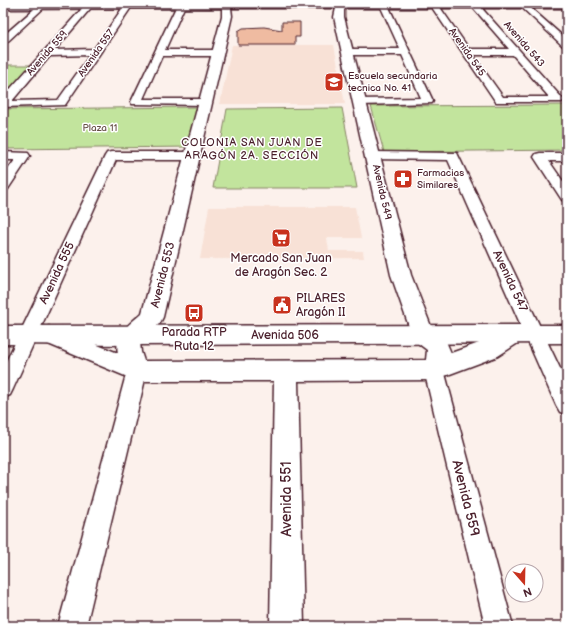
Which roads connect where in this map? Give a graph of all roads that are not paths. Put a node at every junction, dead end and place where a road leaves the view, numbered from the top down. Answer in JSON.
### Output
{"nodes":[{"id":1,"x":374,"y":3,"type":"edge"},
{"id":2,"x":44,"y":4,"type":"edge"},
{"id":3,"x":90,"y":4,"type":"edge"},
{"id":4,"x":129,"y":4,"type":"edge"},
{"id":5,"x":183,"y":4,"type":"edge"},
{"id":6,"x":384,"y":4,"type":"edge"},
{"id":7,"x":434,"y":4,"type":"edge"},
{"id":8,"x":474,"y":4,"type":"edge"},
{"id":9,"x":522,"y":4,"type":"edge"},
{"id":10,"x":567,"y":4,"type":"edge"},
{"id":11,"x":224,"y":5,"type":"edge"},
{"id":12,"x":344,"y":5,"type":"edge"},
{"id":13,"x":3,"y":6,"type":"edge"},
{"id":14,"x":3,"y":41,"type":"edge"},
{"id":15,"x":567,"y":46,"type":"edge"},
{"id":16,"x":48,"y":52,"type":"junction"},
{"id":17,"x":96,"y":52,"type":"junction"},
{"id":18,"x":347,"y":52,"type":"junction"},
{"id":19,"x":406,"y":52,"type":"junction"},
{"id":20,"x":468,"y":52,"type":"junction"},
{"id":21,"x":515,"y":52,"type":"junction"},
{"id":22,"x":158,"y":53,"type":"junction"},
{"id":23,"x":218,"y":53,"type":"junction"},
{"id":24,"x":500,"y":100,"type":"joint"},
{"id":25,"x":206,"y":102,"type":"junction"},
{"id":26,"x":360,"y":102,"type":"junction"},
{"id":27,"x":3,"y":104,"type":"edge"},
{"id":28,"x":3,"y":156,"type":"edge"},
{"id":29,"x":192,"y":156,"type":"junction"},
{"id":30,"x":373,"y":156,"type":"junction"},
{"id":31,"x":567,"y":157,"type":"edge"},
{"id":32,"x":3,"y":186,"type":"edge"},
{"id":33,"x":567,"y":197,"type":"edge"},
{"id":34,"x":39,"y":334,"type":"junction"},
{"id":35,"x":524,"y":334,"type":"junction"},
{"id":36,"x":567,"y":334,"type":"edge"},
{"id":37,"x":3,"y":335,"type":"edge"},
{"id":38,"x":423,"y":335,"type":"junction"},
{"id":39,"x":132,"y":336,"type":"junction"},
{"id":40,"x":434,"y":370,"type":"junction"},
{"id":41,"x":137,"y":371,"type":"junction"},
{"id":42,"x":286,"y":371,"type":"junction"},
{"id":43,"x":3,"y":389,"type":"edge"},
{"id":44,"x":567,"y":405,"type":"edge"},
{"id":45,"x":72,"y":626,"type":"edge"},
{"id":46,"x":287,"y":626,"type":"edge"},
{"id":47,"x":499,"y":626,"type":"edge"}],
"edges":[{"from":1,"to":6,"type":"street"},
{"from":2,"to":3,"type":"street"},
{"from":2,"to":13,"type":"street"},
{"from":2,"to":14,"type":"street"},
{"from":3,"to":4,"type":"street"},
{"from":3,"to":16,"type":"street","name":"Avenida 559"},
{"from":4,"to":5,"type":"street"},
{"from":4,"to":17,"type":"street","name":"Avenida 557"},
{"from":5,"to":11,"type":"street"},
{"from":5,"to":22,"type":"street"},
{"from":6,"to":7,"type":"street"},
{"from":6,"to":12,"type":"street"},
{"from":6,"to":19,"type":"street"},
{"from":7,"to":8,"type":"street"},
{"from":7,"to":20,"type":"street","name":"Avenida 545"},
{"from":8,"to":9,"type":"street"},
{"from":8,"to":21,"type":"street","name":"Avenida 543"},
{"from":9,"to":10,"type":"street"},
{"from":9,"to":15,"type":"street"},
{"from":11,"to":12,"type":"street"},
{"from":11,"to":23,"type":"street","name":"Avenida 553"},
{"from":12,"to":18,"type":"street","name":"Avenida 549"},
{"from":16,"to":17,"type":"street"},
{"from":16,"to":27,"type":"street","name":"Avenida 559"},
{"from":17,"to":27,"type":"street","name":"Avenida 557"},
{"from":18,"to":19,"type":"street"},
{"from":18,"to":26,"type":"street","name":"Avenida 549"},
{"from":19,"to":26,"type":"street"},
{"from":20,"to":21,"type":"street"},
{"from":20,"to":24,"type":"street","name":"Avenida 545"},
{"from":21,"to":24,"type":"street","name":"Avenida 543"},
{"from":22,"to":23,"type":"street"},
{"from":22,"to":25,"type":"street"},
{"from":23,"to":25,"type":"street","name":"Avenida 553"},
{"from":25,"to":29,"type":"street","name":"Avenida 553"},
{"from":26,"to":30,"type":"street","name":"Avenida 549"},
{"from":28,"to":32,"type":"street"},
{"from":29,"to":34,"type":"street","name":"Avenida 555"},
{"from":29,"to":39,"type":"street","name":"Avenida 553"},
{"from":30,"to":35,"type":"street","name":"Avenida 547"},
{"from":30,"to":38,"type":"street","name":"Avenida 549"},
{"from":31,"to":33,"type":"street"},
{"from":34,"to":37,"type":"street","name":"Avenida 506"},
{"from":34,"to":39,"type":"street","name":"Avenida 506"},
{"from":34,"to":41,"type":"street"},
{"from":34,"to":43,"type":"street","name":"Avenida 555"},
{"from":35,"to":36,"type":"street","name":"Avenida 506"},
{"from":35,"to":38,"type":"street","name":"Avenida 506"},
{"from":35,"to":40,"type":"street"},
{"from":35,"to":44,"type":"street","name":"Avenida 547"},
{"from":38,"to":39,"type":"street","name":"Avenida 506"},
{"from":38,"to":40,"type":"street"},
{"from":39,"to":41,"type":"street"},
{"from":40,"to":42,"type":"street"},
{"from":40,"to":47,"type":"street","name":"Avenida 559"},
{"from":41,"to":42,"type":"street"},
{"from":41,"to":45,"type":"street"},
{"from":42,"to":46,"type":"street","name":"Avenida 551"}]}
